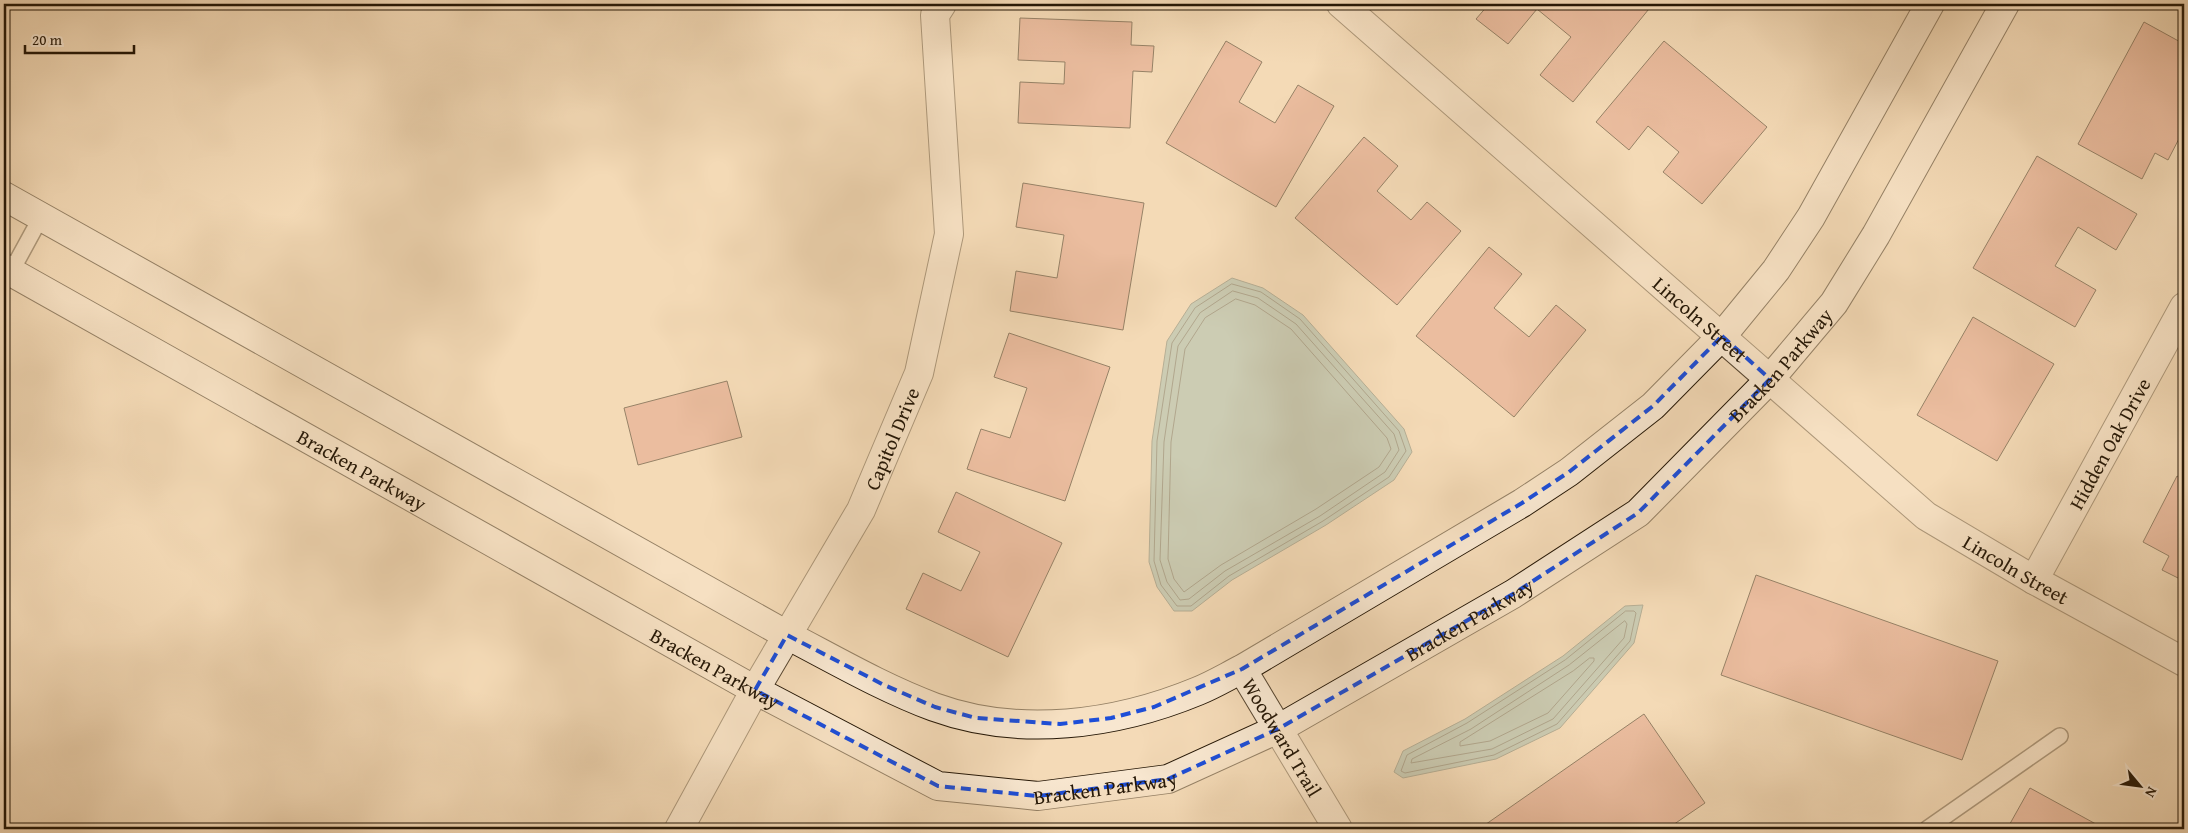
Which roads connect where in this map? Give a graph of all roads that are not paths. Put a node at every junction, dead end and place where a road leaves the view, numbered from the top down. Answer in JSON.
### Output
{"nodes":[{"id":1,"x":942,"y":4,"type":"edge"},
{"id":2,"x":1341,"y":4,"type":"edge"},
{"id":3,"x":1930,"y":4,"type":"edge"},
{"id":4,"x":2005,"y":4,"type":"edge"},
{"id":5,"x":4,"y":196,"type":"edge"},
{"id":6,"x":41,"y":217,"type":"junction"},
{"id":7,"x":7,"y":270,"type":"edge"},
{"id":8,"x":2184,"y":307,"type":"edge"},
{"id":9,"x":1722,"y":336,"type":"junction"},
{"id":10,"x":1770,"y":379,"type":"junction"},
{"id":11,"x":2034,"y":580,"type":"junction"},
{"id":12,"x":787,"y":635,"type":"junction"},
{"id":13,"x":2184,"y":662,"type":"edge"},
{"id":14,"x":1242,"y":669,"type":"junction"},
{"id":15,"x":755,"y":690,"type":"junction"},
{"id":16,"x":1278,"y":729,"type":"junction"},
{"id":17,"x":2060,"y":736,"type":"dead end"},
{"id":18,"x":679,"y":829,"type":"edge"},
{"id":19,"x":1338,"y":829,"type":"edge"},
{"id":20,"x":1928,"y":829,"type":"edge"}],
"edges":[{"from":1,"to":12,"type":"street","name":"Capitol Drive"},
{"from":2,"to":9,"type":"street","name":"Lincoln Street"},
{"from":3,"to":9,"type":"street"},
{"from":4,"to":10,"type":"street","name":"Bracken Parkway"},
{"from":5,"to":6,"type":"street"},
{"from":6,"to":7,"type":"lane"},
{"from":6,"to":12,"type":"street"},
{"from":7,"to":15,"type":"street","name":"Bracken Parkway"},
{"from":8,"to":11,"type":"street","name":"Hidden Oak Drive"},
{"from":9,"to":10,"type":"street","name":"Lincoln Street"},
{"from":9,"to":14,"type":"street"},
{"from":10,"to":11,"type":"street","name":"Lincoln Street"},
{"from":10,"to":16,"type":"street","name":"Bracken Parkway"},
{"from":11,"to":13,"type":"street","name":"Lincoln Street"},
{"from":12,"to":14,"type":"street"},
{"from":12,"to":15,"type":"street","name":"Capitol Drive"},
{"from":14,"to":16,"type":"street","name":"Woodward Trail"},
{"from":15,"to":16,"type":"street","name":"Bracken Parkway"},
{"from":15,"to":18,"type":"street","name":"Capitol Drive"},
{"from":16,"to":19,"type":"street","name":"Woodward Trail"},
{"from":17,"to":20,"type":"lane"}]}
